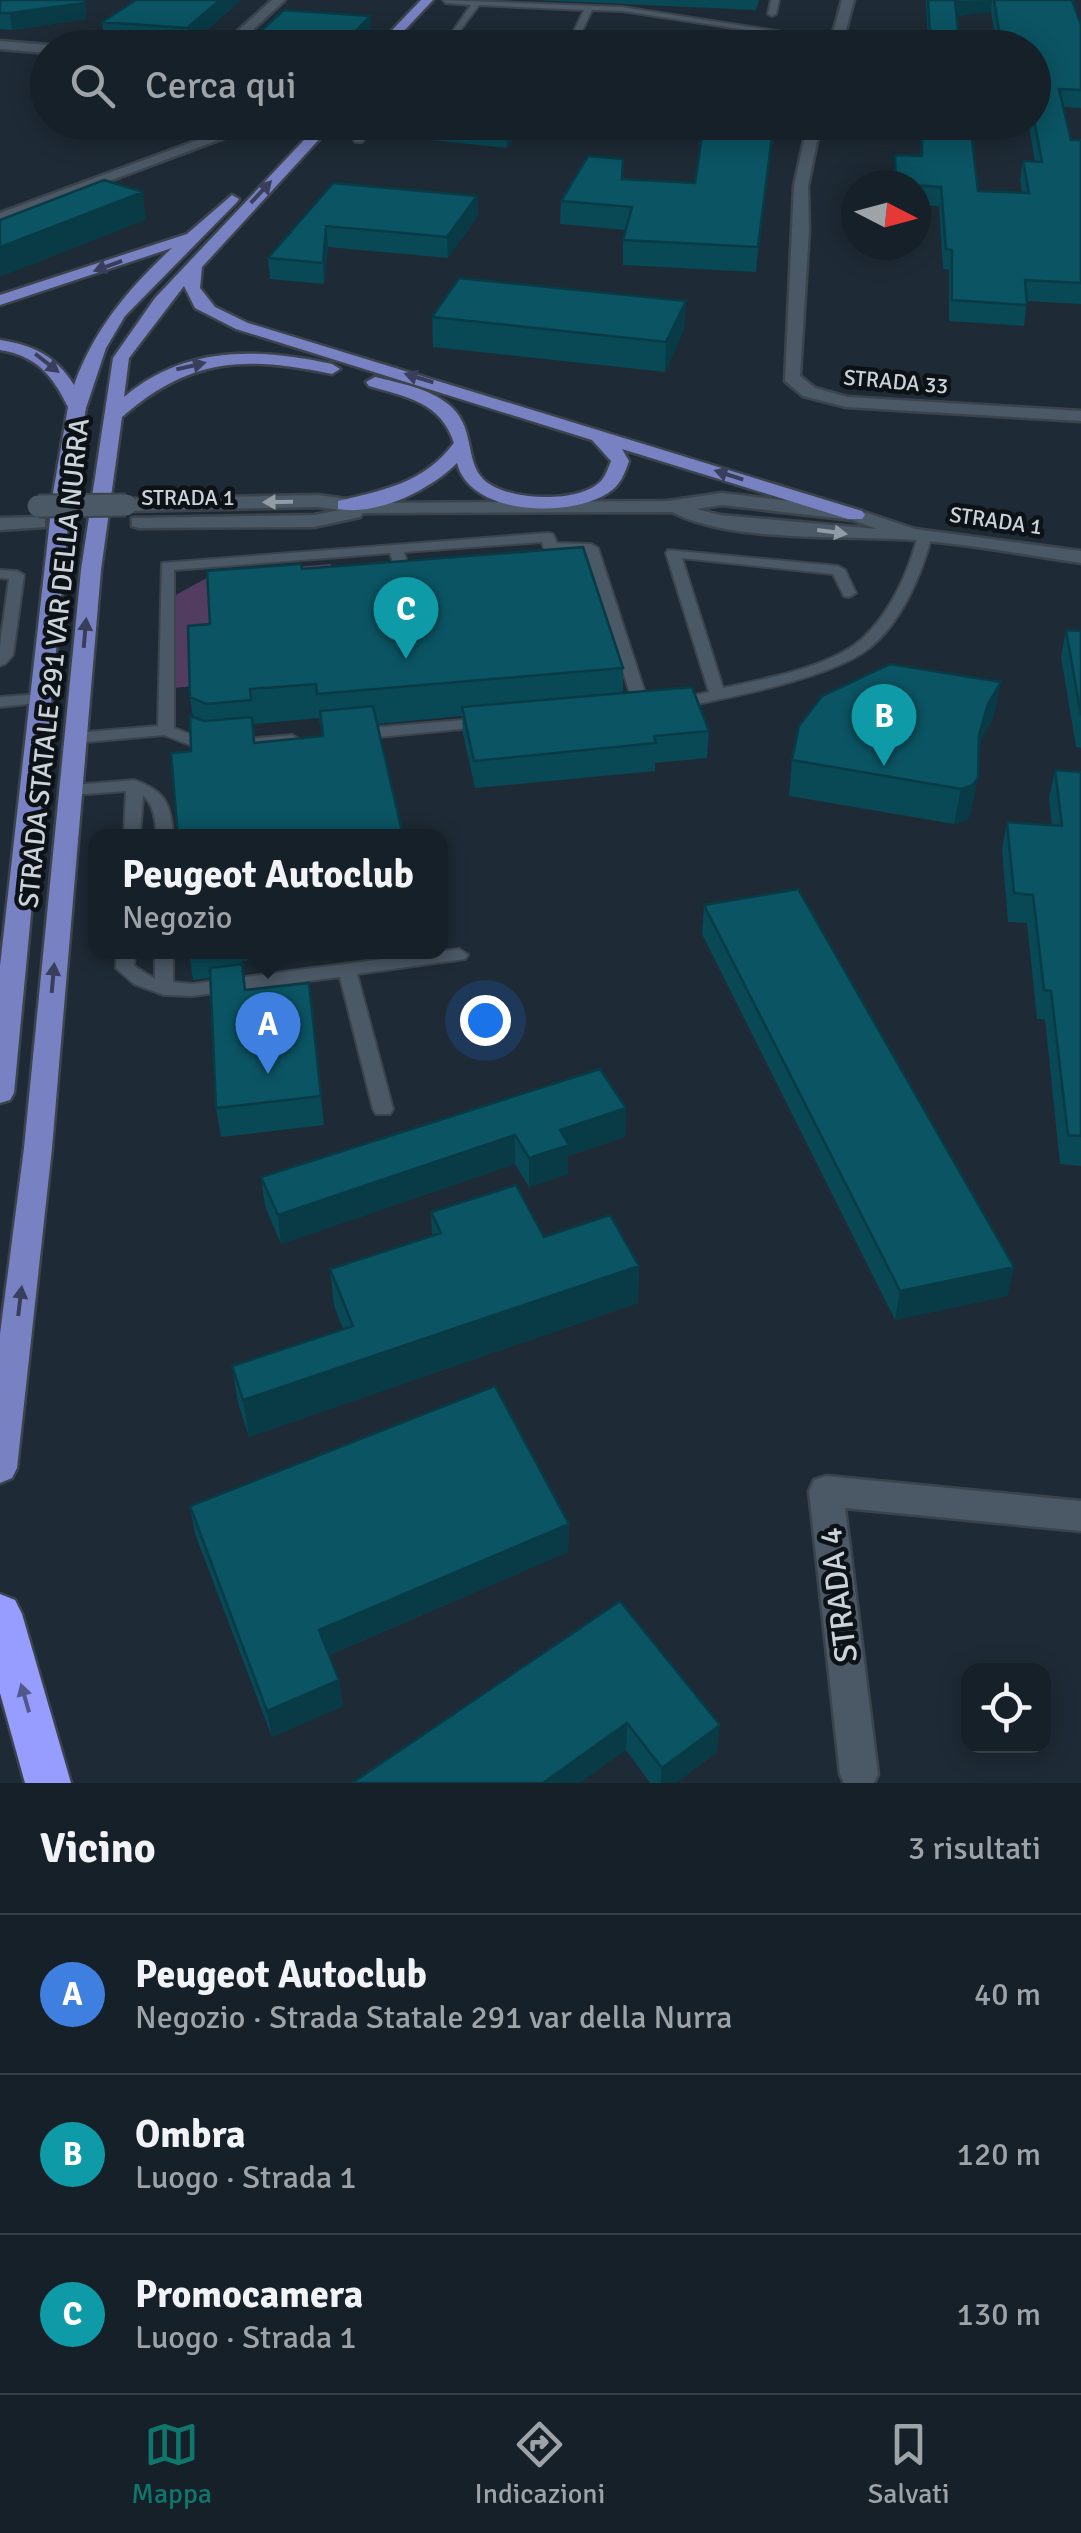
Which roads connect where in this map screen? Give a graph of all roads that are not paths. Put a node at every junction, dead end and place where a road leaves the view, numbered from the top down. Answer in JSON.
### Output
{"nodes":[{"id":1,"x":279,"y":0,"type":"edge"},
{"id":2,"x":427,"y":0,"type":"edge"},
{"id":3,"x":446,"y":0,"type":"edge"},
{"id":4,"x":775,"y":0,"type":"edge"},
{"id":5,"x":848,"y":0,"type":"edge"},
{"id":6,"x":478,"y":1,"type":"edge"},
{"id":7,"x":588,"y":9,"type":"junction"},
{"id":8,"x":772,"y":14,"type":"dead end"},
{"id":9,"x":245,"y":30,"type":"edge"},
{"id":10,"x":398,"y":30,"type":"edge"},
{"id":11,"x":418,"y":30,"type":"edge"},
{"id":12,"x":456,"y":30,"type":"edge"},
{"id":13,"x":578,"y":30,"type":"edge"},
{"id":14,"x":750,"y":30,"type":"edge"},
{"id":15,"x":840,"y":30,"type":"edge"},
{"id":16,"x":0,"y":45,"type":"edge"},
{"id":17,"x":30,"y":48,"type":"edge"},
{"id":18,"x":212,"y":140,"type":"edge"},
{"id":19,"x":289,"y":140,"type":"edge"},
{"id":20,"x":311,"y":140,"type":"edge"},
{"id":21,"x":810,"y":140,"type":"edge"},
{"id":22,"x":0,"y":218,"type":"edge"},
{"id":23,"x":199,"y":232,"type":"junction"},
{"id":24,"x":195,"y":263,"type":"junction"},
{"id":25,"x":0,"y":300,"type":"edge"},
{"id":26,"x":0,"y":345,"type":"edge"},
{"id":27,"x":76,"y":405,"type":"junction"},
{"id":28,"x":1081,"y":416,"type":"edge"},
{"id":29,"x":111,"y":418,"type":"junction"},
{"id":30,"x":594,"y":432,"type":"junction"},
{"id":31,"x":463,"y":443,"type":"junction"},
{"id":32,"x":345,"y":505,"type":"junction"},
{"id":33,"x":537,"y":506,"type":"junction"},
{"id":34,"x":0,"y":507,"type":"edge"},
{"id":35,"x":666,"y":507,"type":"junction"},
{"id":36,"x":375,"y":509,"type":"junction"},
{"id":37,"x":125,"y":514,"type":"junction"},
{"id":38,"x":38,"y":515,"type":"junction"},
{"id":39,"x":855,"y":515,"type":"junction"},
{"id":40,"x":0,"y":524,"type":"edge"},
{"id":41,"x":918,"y":535,"type":"junction"},
{"id":42,"x":550,"y":547,"type":"junction"},
{"id":43,"x":396,"y":549,"type":"junction"},
{"id":44,"x":1078,"y":556,"type":"edge"},
{"id":45,"x":535,"y":560,"type":"edge"},
{"id":46,"x":440,"y":568,"type":"edge"},
{"id":47,"x":0,"y":574,"type":"edge"},
{"id":48,"x":850,"y":593,"type":"dead end"},
{"id":49,"x":0,"y":662,"type":"edge"},
{"id":50,"x":718,"y":696,"type":"junction"},
{"id":51,"x":39,"y":700,"type":"junction"},
{"id":52,"x":0,"y":702,"type":"edge"},
{"id":53,"x":643,"y":709,"type":"junction"},
{"id":54,"x":623,"y":711,"type":"edge"},
{"id":55,"x":504,"y":721,"type":"edge"},
{"id":56,"x":166,"y":730,"type":"junction"},
{"id":57,"x":347,"y":735,"type":"edge"},
{"id":58,"x":75,"y":738,"type":"junction"},
{"id":59,"x":307,"y":738,"type":"edge"},
{"id":60,"x":134,"y":785,"type":"junction"},
{"id":61,"x":73,"y":790,"type":"junction"},
{"id":62,"x":132,"y":829,"type":"edge"},
{"id":63,"x":165,"y":829,"type":"edge"},
{"id":64,"x":459,"y":955,"type":"dead end"},
{"id":65,"x":448,"y":956,"type":"edge"},
{"id":66,"x":126,"y":959,"type":"edge"},
{"id":67,"x":164,"y":959,"type":"edge"},
{"id":68,"x":429,"y":959,"type":"edge"},
{"id":69,"x":347,"y":970,"type":"junction"},
{"id":70,"x":164,"y":988,"type":"junction"},
{"id":71,"x":0,"y":1093,"type":"edge"},
{"id":72,"x":384,"y":1109,"type":"dead end"},
{"id":73,"x":0,"y":1468,"type":"edge"},
{"id":74,"x":1081,"y":1516,"type":"edge"},
{"id":75,"x":0,"y":1614,"type":"edge"},
{"id":76,"x":859,"y":1774,"type":"dead end"},
{"id":77,"x":48,"y":1783,"type":"edge"}],
"edges":[{"from":1,"to":9,"type":"street"},
{"from":2,"to":10,"type":"main road"},
{"from":3,"to":6,"type":"lane"},
{"from":3,"to":11,"type":"main road"},
{"from":4,"to":8,"type":"lane"},
{"from":5,"to":15,"type":"street"},
{"from":6,"to":7,"type":"lane"},
{"from":6,"to":12,"type":"lane"},
{"from":7,"to":13,"type":"lane"},
{"from":7,"to":14,"type":"lane"},
{"from":16,"to":17,"type":"street"},
{"from":18,"to":22,"type":"street"},
{"from":19,"to":23,"type":"main road","name":"STRADA STATALE 291 VAR DELLA NURRA"},
{"from":24,"to":20,"type":"main road","name":"STRADA STATALE 291 VAR DELLA NURRA","one_way":true},
{"from":21,"to":28,"type":"street","name":"STRADA 33"},
{"from":23,"to":25,"type":"main road","one_way":true},
{"from":23,"to":27,"type":"main road","name":"STRADA STATALE 291 VAR DELLA NURRA"},
{"from":24,"to":29,"type":"main road","name":"STRADA STATALE 291 VAR DELLA NURRA"},
{"from":30,"to":24,"type":"main road","one_way":true},
{"from":26,"to":27,"type":"main road","one_way":true},
{"from":27,"to":51,"type":"main road","name":"STRADA STATALE 291 VAR DELLA NURRA"},
{"from":29,"to":31,"type":"main road","one_way":true},
{"from":58,"to":29,"type":"main road","name":"STRADA STATALE 291 VAR DELLA NURRA","one_way":true},
{"from":30,"to":33,"type":"main road"},
{"from":39,"to":30,"type":"main road","one_way":true},
{"from":31,"to":32,"type":"main road"},
{"from":31,"to":33,"type":"main road"},
{"from":32,"to":36,"type":"street","name":"STRADA 1"},
{"from":32,"to":37,"type":"street","name":"STRADA 1","one_way":true},
{"from":33,"to":35,"type":"street","name":"STRADA 1"},
{"from":33,"to":36,"type":"street","name":"STRADA 1"},
{"from":34,"to":38,"type":"street","name":"STRADA 1"},
{"from":35,"to":39,"type":"street","name":"STRADA 1"},
{"from":35,"to":41,"type":"street","name":"STRADA 1","one_way":true},
{"from":36,"to":37,"type":"street","name":"STRADA 1"},
{"from":37,"to":38,"type":"street","name":"STRADA 1"},
{"from":38,"to":40,"type":"street","name":"STRADA 1"},
{"from":39,"to":41,"type":"street","name":"STRADA 1"},
{"from":41,"to":44,"type":"street","name":"STRADA 1"},
{"from":41,"to":50,"type":"lane"},
{"from":42,"to":43,"type":"lane"},
{"from":42,"to":45,"type":"lane"},
{"from":42,"to":53,"type":"lane"},
{"from":43,"to":46,"type":"lane"},
{"from":43,"to":56,"type":"lane"},
{"from":47,"to":49,"type":"lane"},
{"from":48,"to":50,"type":"lane"},
{"from":50,"to":53,"type":"lane"},
{"from":51,"to":52,"type":"lane"},
{"from":51,"to":71,"type":"main road","name":"STRADA STATALE 291 VAR DELLA NURRA"},
{"from":53,"to":54,"type":"lane"},
{"from":55,"to":57,"type":"lane"},
{"from":56,"to":58,"type":"lane"},
{"from":56,"to":59,"type":"lane"},
{"from":58,"to":61,"type":"main road","name":"STRADA STATALE 291 VAR DELLA NURRA"},
{"from":60,"to":61,"type":"lane"},
{"from":60,"to":62,"type":"lane"},
{"from":60,"to":63,"type":"lane"},
{"from":73,"to":61,"type":"main road","name":"STRADA STATALE 291 VAR DELLA NURRA","one_way":true},
{"from":64,"to":65,"type":"lane"},
{"from":66,"to":70,"type":"lane"},
{"from":67,"to":70,"type":"lane"},
{"from":68,"to":69,"type":"lane"},
{"from":69,"to":70,"type":"lane"},
{"from":69,"to":72,"type":"lane"},
{"from":74,"to":76,"type":"street","name":"STRADA 4"},
{"from":77,"to":75,"type":"highway","one_way":true}]}
